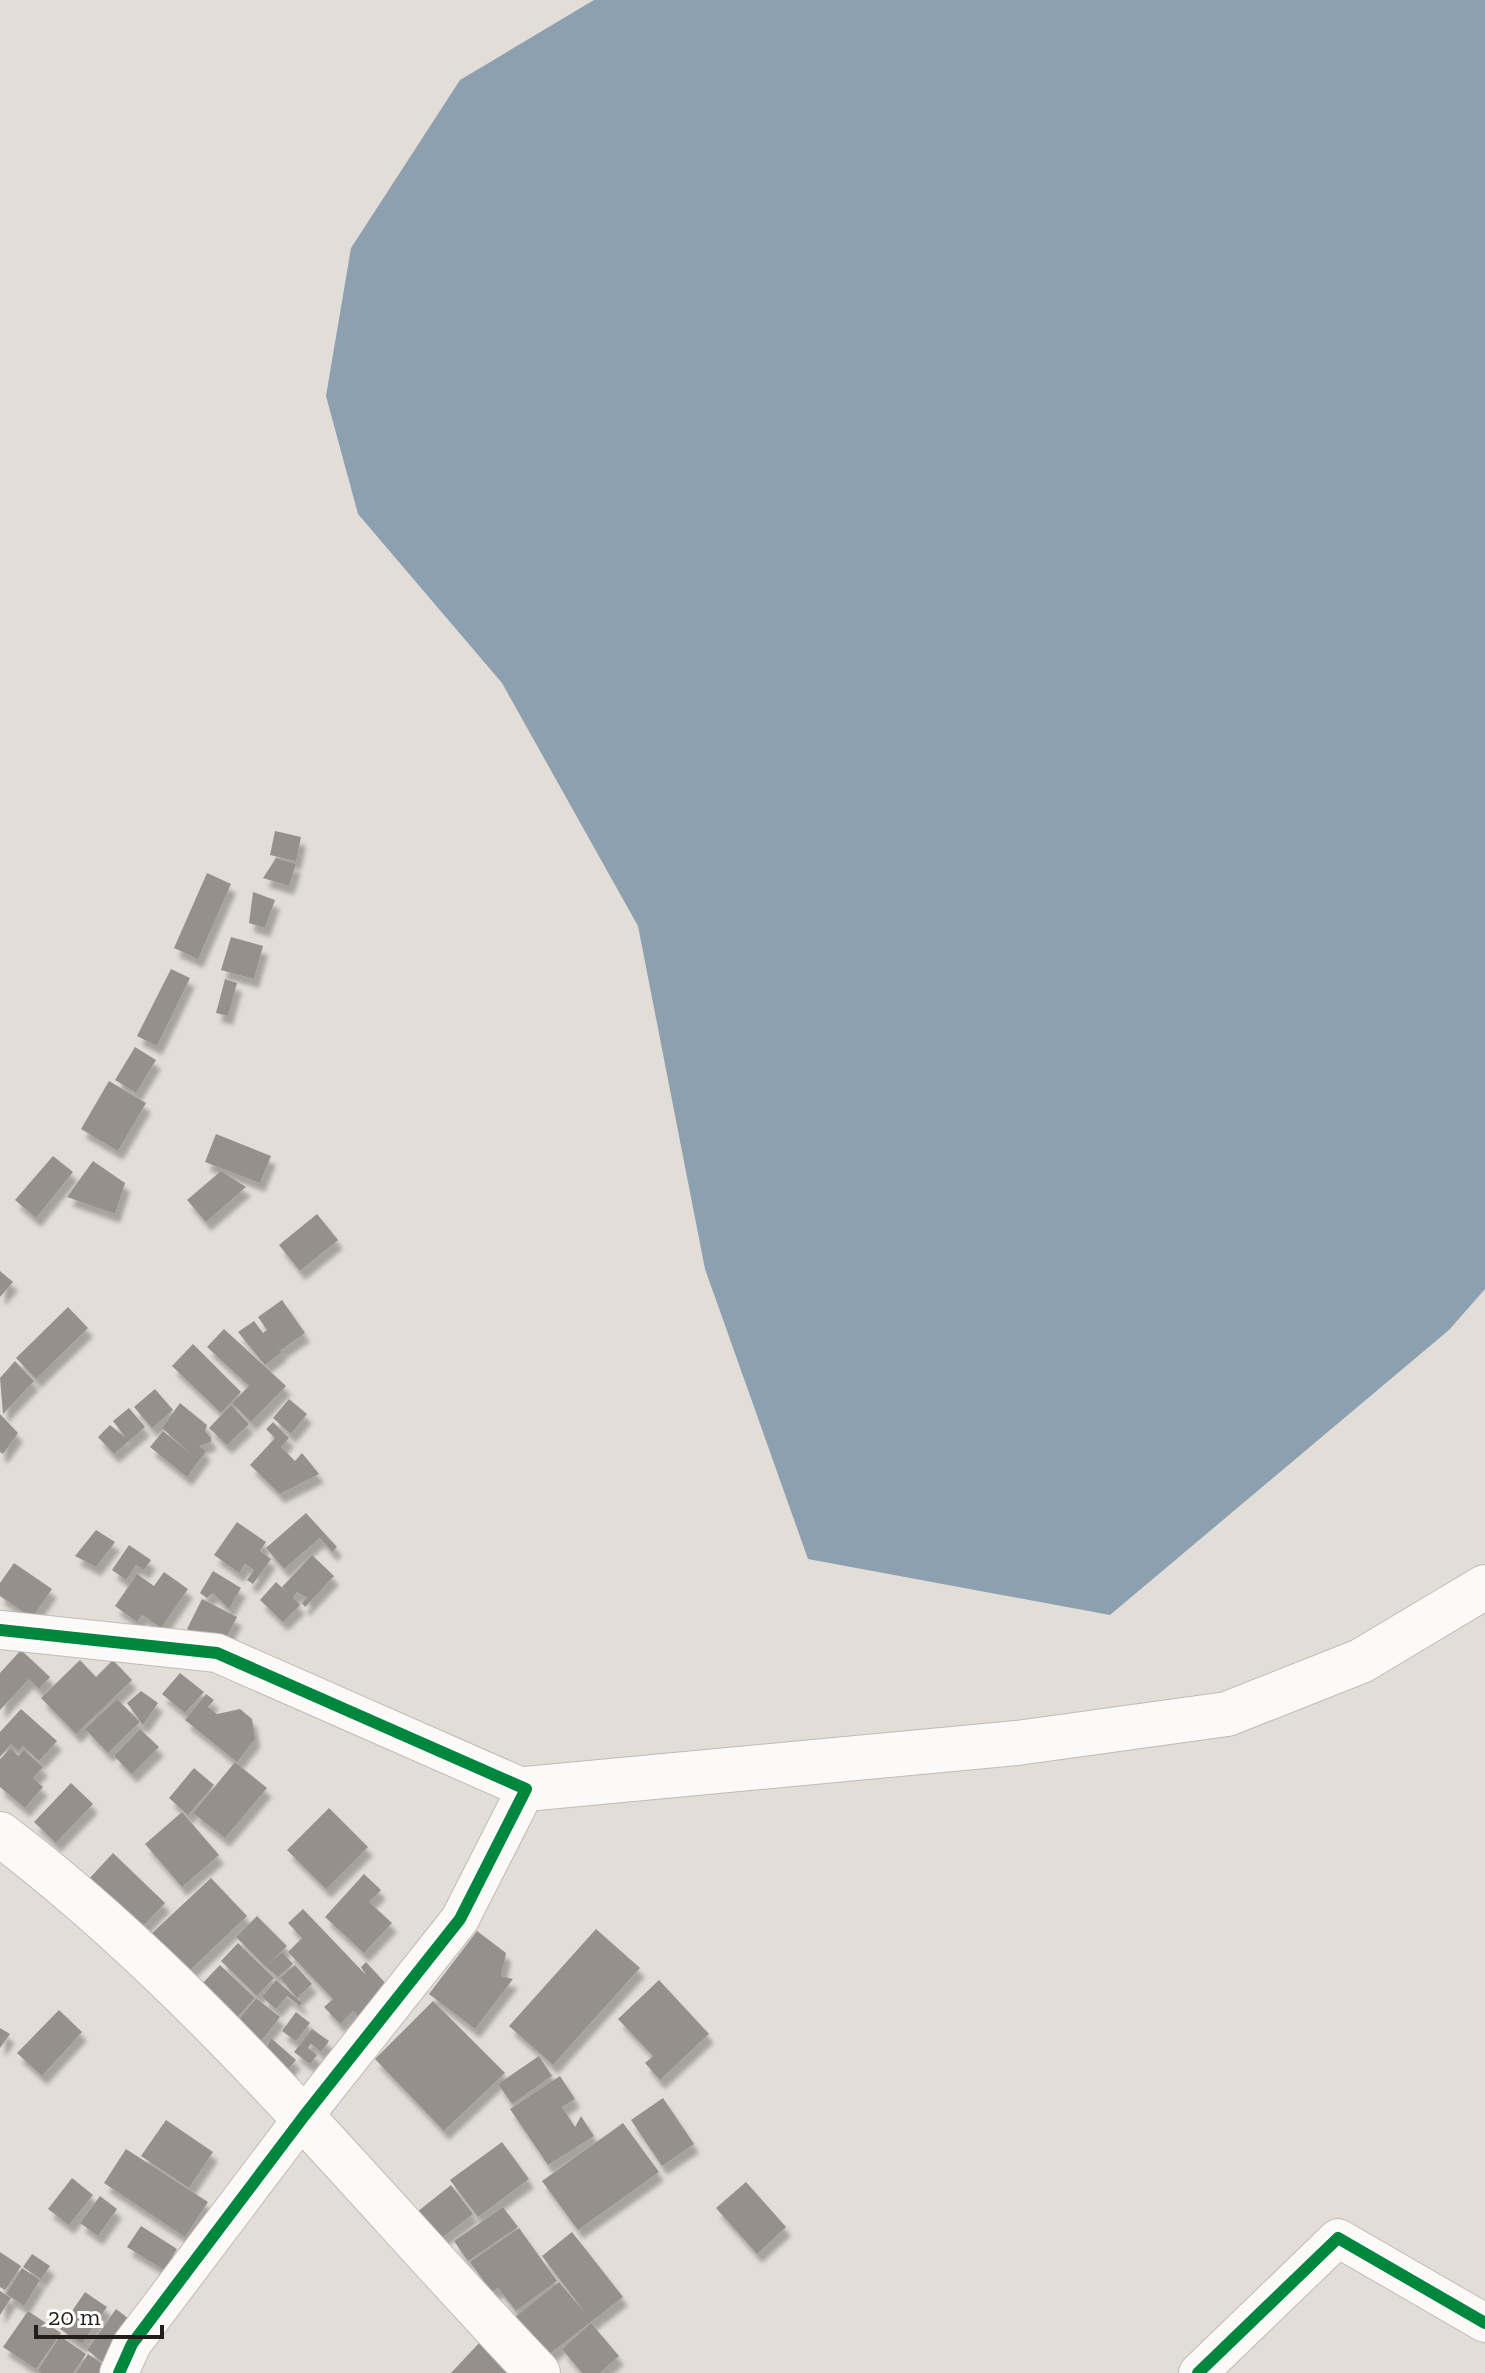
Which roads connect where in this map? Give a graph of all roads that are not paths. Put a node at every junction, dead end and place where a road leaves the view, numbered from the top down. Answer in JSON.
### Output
{"nodes":[{"id":1,"x":1485,"y":1587,"type":"edge"},
{"id":2,"x":0,"y":1630,"type":"edge"},
{"id":3,"x":526,"y":1789,"type":"junction"},
{"id":4,"x":0,"y":1834,"type":"edge"},
{"id":5,"x":304,"y":2116,"type":"junction"},
{"id":6,"x":1485,"y":2323,"type":"edge"},
{"id":7,"x":119,"y":2373,"type":"edge"},
{"id":8,"x":538,"y":2373,"type":"edge"},
{"id":9,"x":1198,"y":2373,"type":"edge"}],
"edges":[{"from":1,"to":3,"type":"main road"},
{"from":2,"to":3,"type":"street"},
{"from":3,"to":5,"type":"street"},
{"from":4,"to":5,"type":"main road"},
{"from":5,"to":7,"type":"street"},
{"from":5,"to":8,"type":"main road"},
{"from":6,"to":9,"type":"street"}]}
